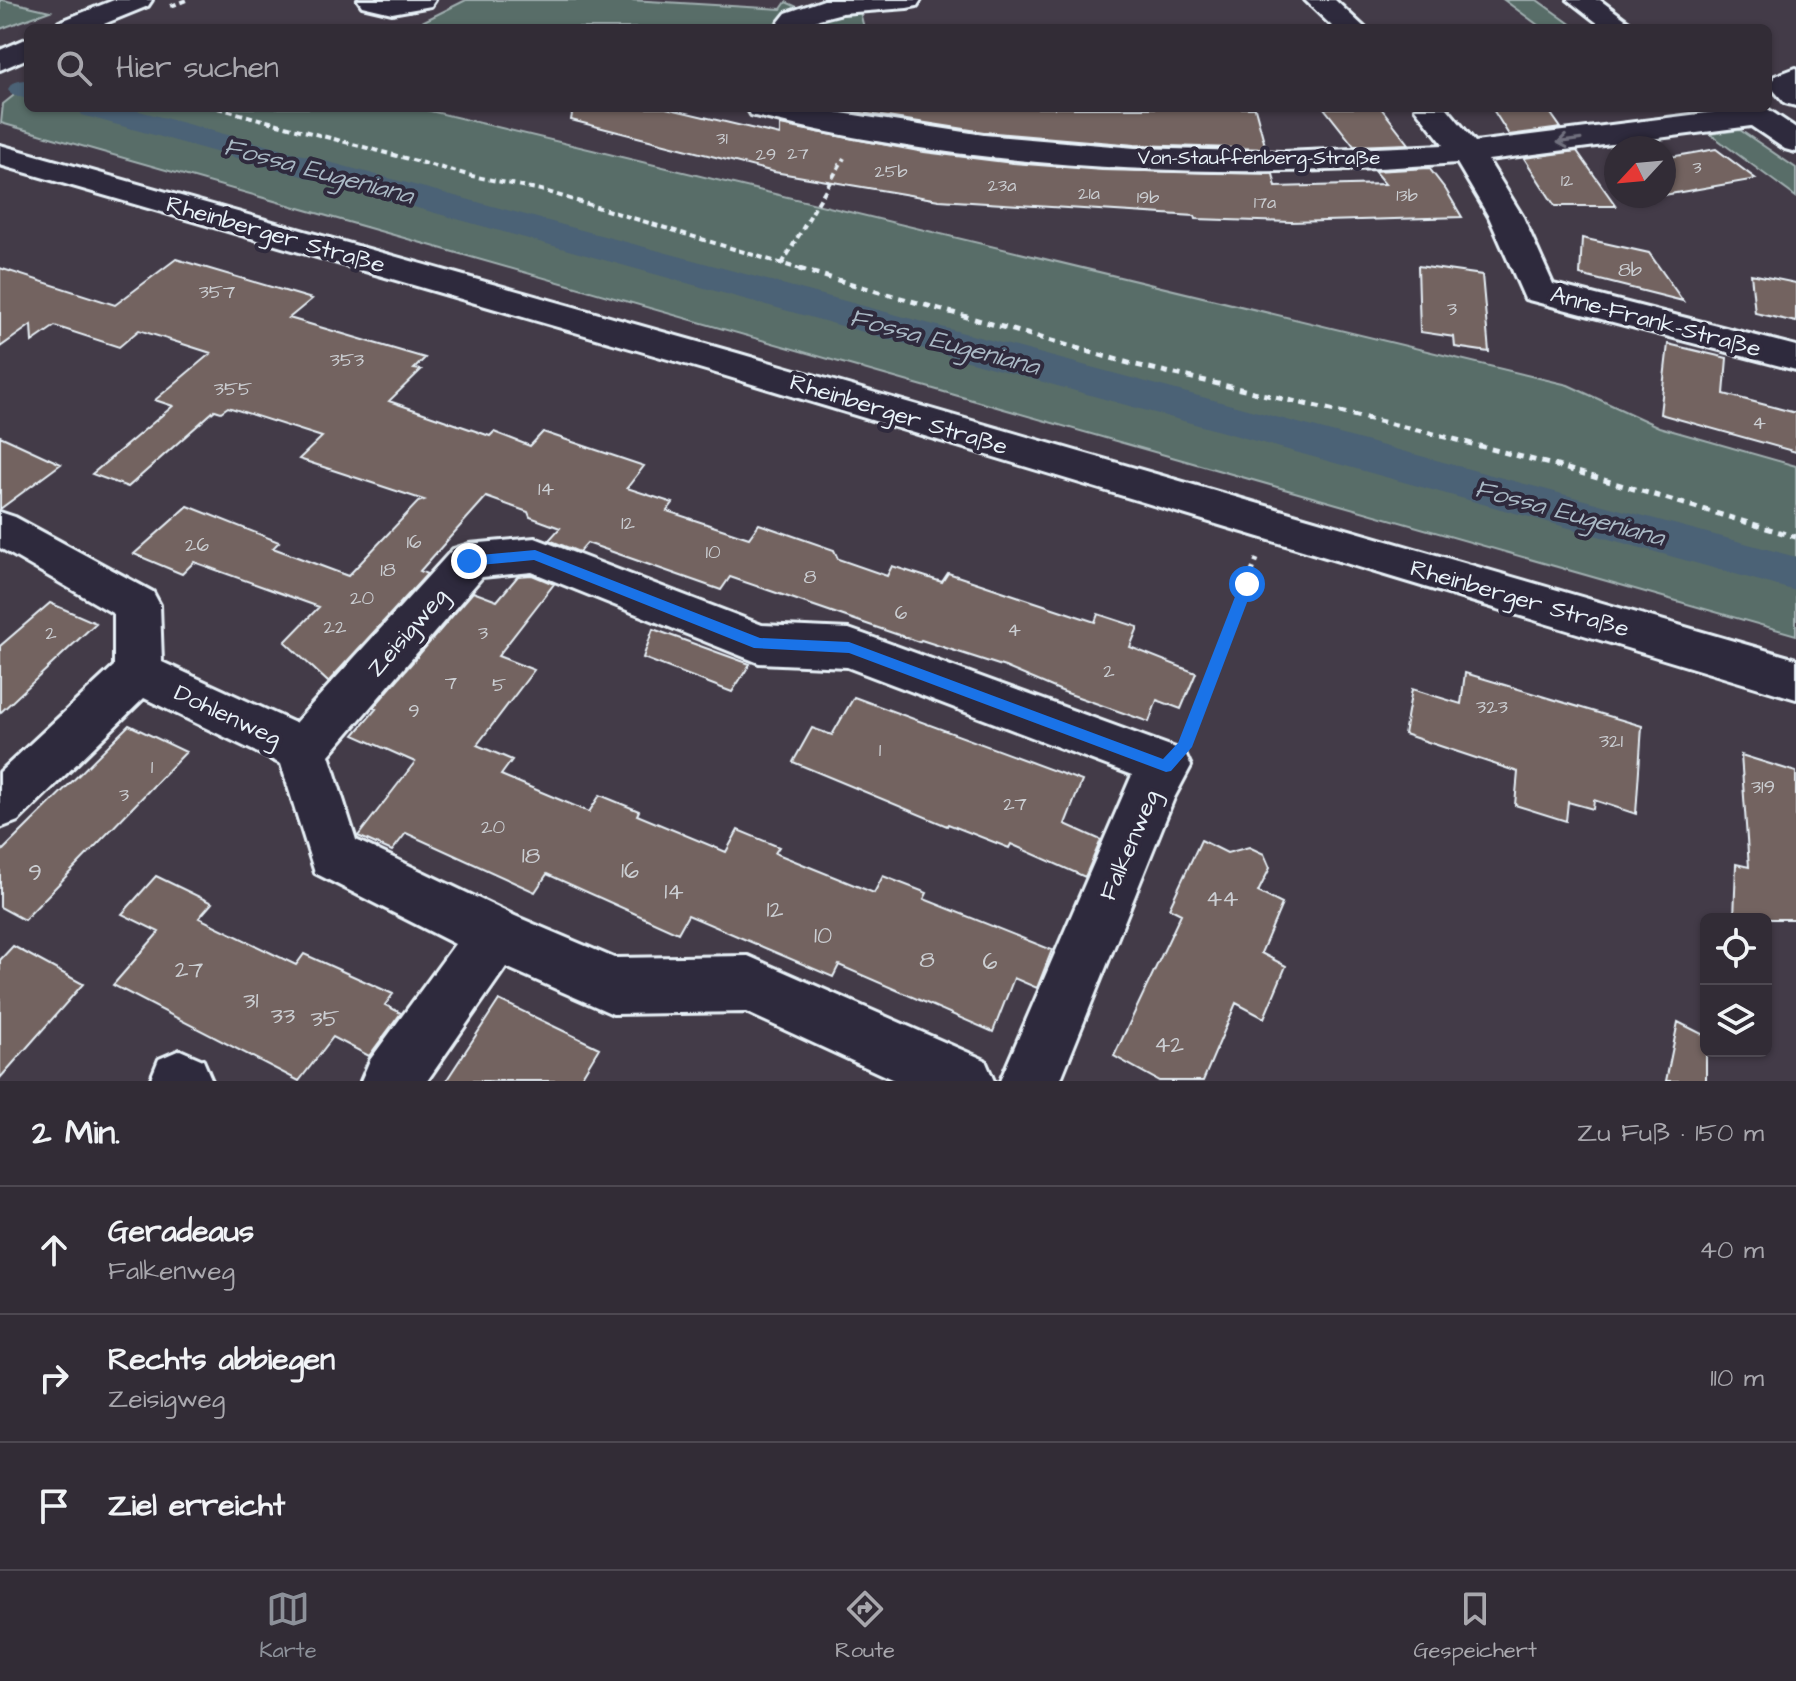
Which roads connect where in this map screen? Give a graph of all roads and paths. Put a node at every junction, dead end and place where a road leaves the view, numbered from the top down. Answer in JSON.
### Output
{"nodes":[{"id":1,"x":138,"y":0,"type":"edge"},
{"id":2,"x":372,"y":0,"type":"edge"},
{"id":3,"x":421,"y":0,"type":"edge"},
{"id":4,"x":907,"y":0,"type":"edge"},
{"id":5,"x":1319,"y":0,"type":"edge"},
{"id":6,"x":1582,"y":0,"type":"edge"},
{"id":7,"x":79,"y":24,"type":"edge"},
{"id":8,"x":792,"y":24,"type":"edge"},
{"id":9,"x":1346,"y":24,"type":"edge"},
{"id":10,"x":1617,"y":24,"type":"edge"},
{"id":11,"x":24,"y":49,"type":"edge"},
{"id":12,"x":0,"y":61,"type":"edge"},
{"id":13,"x":1796,"y":77,"type":"edge"},
{"id":14,"x":1796,"y":97,"type":"edge"},
{"id":15,"x":233,"y":112,"type":"edge"},
{"id":16,"x":782,"y":112,"type":"edge"},
{"id":17,"x":1433,"y":112,"type":"edge"},
{"id":18,"x":1751,"y":112,"type":"edge"},
{"id":19,"x":862,"y":128,"type":"junction"},
{"id":20,"x":1796,"y":142,"type":"edge"},
{"id":21,"x":1466,"y":153,"type":"junction"},
{"id":22,"x":0,"y":155,"type":"edge"},
{"id":23,"x":782,"y":264,"type":"junction"},
{"id":24,"x":1796,"y":358,"type":"edge"},
{"id":25,"x":1270,"y":525,"type":"junction"},
{"id":26,"x":0,"y":528,"type":"edge"},
{"id":27,"x":1796,"y":537,"type":"edge"},
{"id":28,"x":138,"y":673,"type":"junction"},
{"id":29,"x":1796,"y":679,"type":"edge"},
{"id":30,"x":302,"y":750,"type":"junction"},
{"id":31,"x":1166,"y":766,"type":"junction"},
{"id":32,"x":0,"y":805,"type":"edge"},
{"id":33,"x":495,"y":935,"type":"junction"},
{"id":34,"x":391,"y":1081,"type":"edge"},
{"id":35,"x":964,"y":1081,"type":"edge"},
{"id":36,"x":1030,"y":1081,"type":"edge"}],
"edges":[{"from":1,"to":7,"type":"street"},
{"from":2,"to":3,"type":"street"},
{"from":4,"to":8,"type":"street"},
{"from":5,"to":9,"type":"street"},
{"from":6,"to":10,"type":"street"},
{"from":11,"to":12,"type":"street"},
{"from":13,"to":14,"type":"street"},
{"from":15,"to":23,"type":"path"},
{"from":16,"to":19,"type":"street","name":"Von-Stauffenberg-Straße"},
{"from":17,"to":21,"type":"street","name":"Anne-Frank-Straße"},
{"from":18,"to":20,"type":"street"},
{"from":18,"to":21,"type":"street","name":"Von-Stauffenberg-Straße","one_way":true},
{"from":19,"to":21,"type":"street","name":"Von-Stauffenberg-Straße"},
{"from":19,"to":23,"type":"path"},
{"from":21,"to":24,"type":"street","name":"Anne-Frank-Straße"},
{"from":22,"to":25,"type":"street","name":"Rheinberger Straße"},
{"from":23,"to":27,"type":"path"},
{"from":25,"to":29,"type":"street","name":"Rheinberger Straße"},
{"from":25,"to":31,"type":"path","name":"Falkenweg"},
{"from":26,"to":28,"type":"street"},
{"from":28,"to":30,"type":"street","name":"Dohlenweg"},
{"from":28,"to":32,"type":"street"},
{"from":30,"to":31,"type":"street","name":"Zeisigweg"},
{"from":30,"to":33,"type":"street","name":"Dohlenweg"},
{"from":31,"to":36,"type":"street","name":"Falkenweg"},
{"from":33,"to":34,"type":"street"},
{"from":33,"to":35,"type":"street","name":"Dohlenweg"}]}
